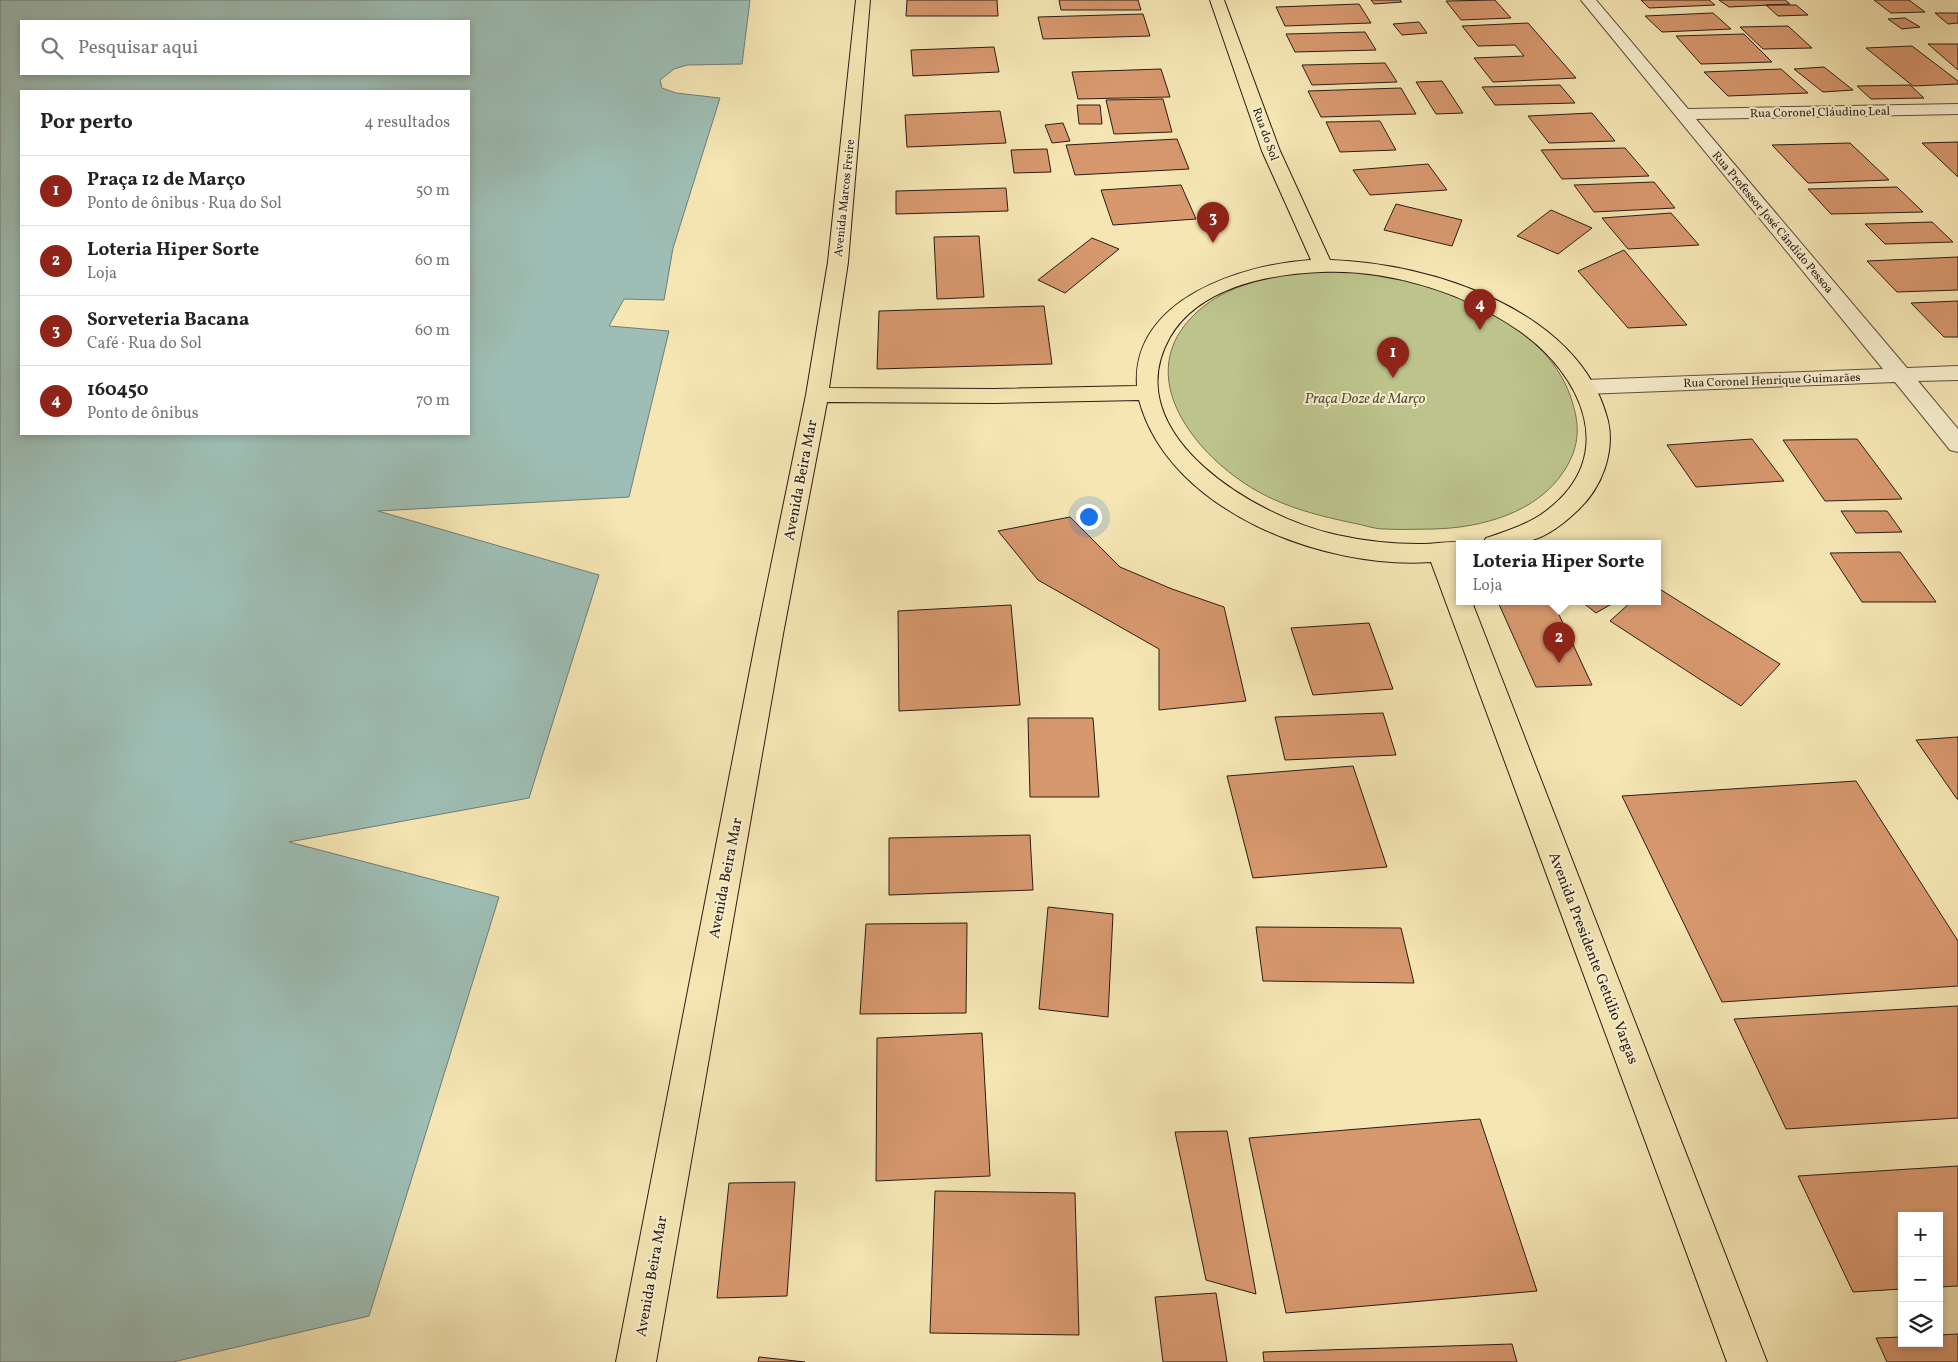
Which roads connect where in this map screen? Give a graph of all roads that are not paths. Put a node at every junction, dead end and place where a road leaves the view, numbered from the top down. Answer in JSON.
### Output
{"nodes":[{"id":1,"x":863,"y":0,"type":"edge"},
{"id":2,"x":1217,"y":0,"type":"edge"},
{"id":3,"x":1588,"y":0,"type":"edge"},
{"id":4,"x":1958,"y":109,"type":"edge"},
{"id":5,"x":1683,"y":114,"type":"junction"},
{"id":6,"x":1323,"y":265,"type":"junction"},
{"id":7,"x":1958,"y":373,"type":"edge"},
{"id":8,"x":1901,"y":376,"type":"junction"},
{"id":9,"x":1585,"y":387,"type":"junction"},
{"id":10,"x":1148,"y":393,"type":"junction"},
{"id":11,"x":817,"y":394,"type":"junction"},
{"id":12,"x":1958,"y":444,"type":"edge"},
{"id":13,"x":1508,"y":540,"type":"edge"},
{"id":14,"x":1450,"y":552,"type":"edge"},
{"id":15,"x":1456,"y":568,"type":"edge"},
{"id":16,"x":1469,"y":605,"type":"edge"},
{"id":17,"x":636,"y":1362,"type":"edge"},
{"id":18,"x":1747,"y":1362,"type":"edge"}],
"edges":[{"from":1,"to":11,"type":"main road","name":"Avenida Marcos Freire"},
{"from":2,"to":6,"type":"main road","name":"Rua do Sol"},
{"from":3,"to":5,"type":"street","name":"Rua Professor José Cândido Pessoa"},
{"from":4,"to":5,"type":"street","name":"Rua Coronel Cláudino Leal"},
{"from":5,"to":8,"type":"street","name":"Rua Professor José Cândido Pessoa"},
{"from":6,"to":9,"type":"main road"},
{"from":6,"to":10,"type":"main road"},
{"from":7,"to":8,"type":"street","name":"Rua Coronel Henrique Guimarães"},
{"from":8,"to":9,"type":"street","name":"Rua Coronel Henrique Guimarães"},
{"from":8,"to":12,"type":"street","name":"Rua Professor José Cândido Pessoa"},
{"from":9,"to":13,"type":"main road"},
{"from":10,"to":11,"type":"main road"},
{"from":10,"to":14,"type":"main road"},
{"from":11,"to":17,"type":"main road","name":"Avenida Beira Mar"},
{"from":14,"to":15,"type":"main road","name":"Avenida Presidente Getúlio Vargas"},
{"from":16,"to":18,"type":"main road","name":"Avenida Presidente Getúlio Vargas"}]}
